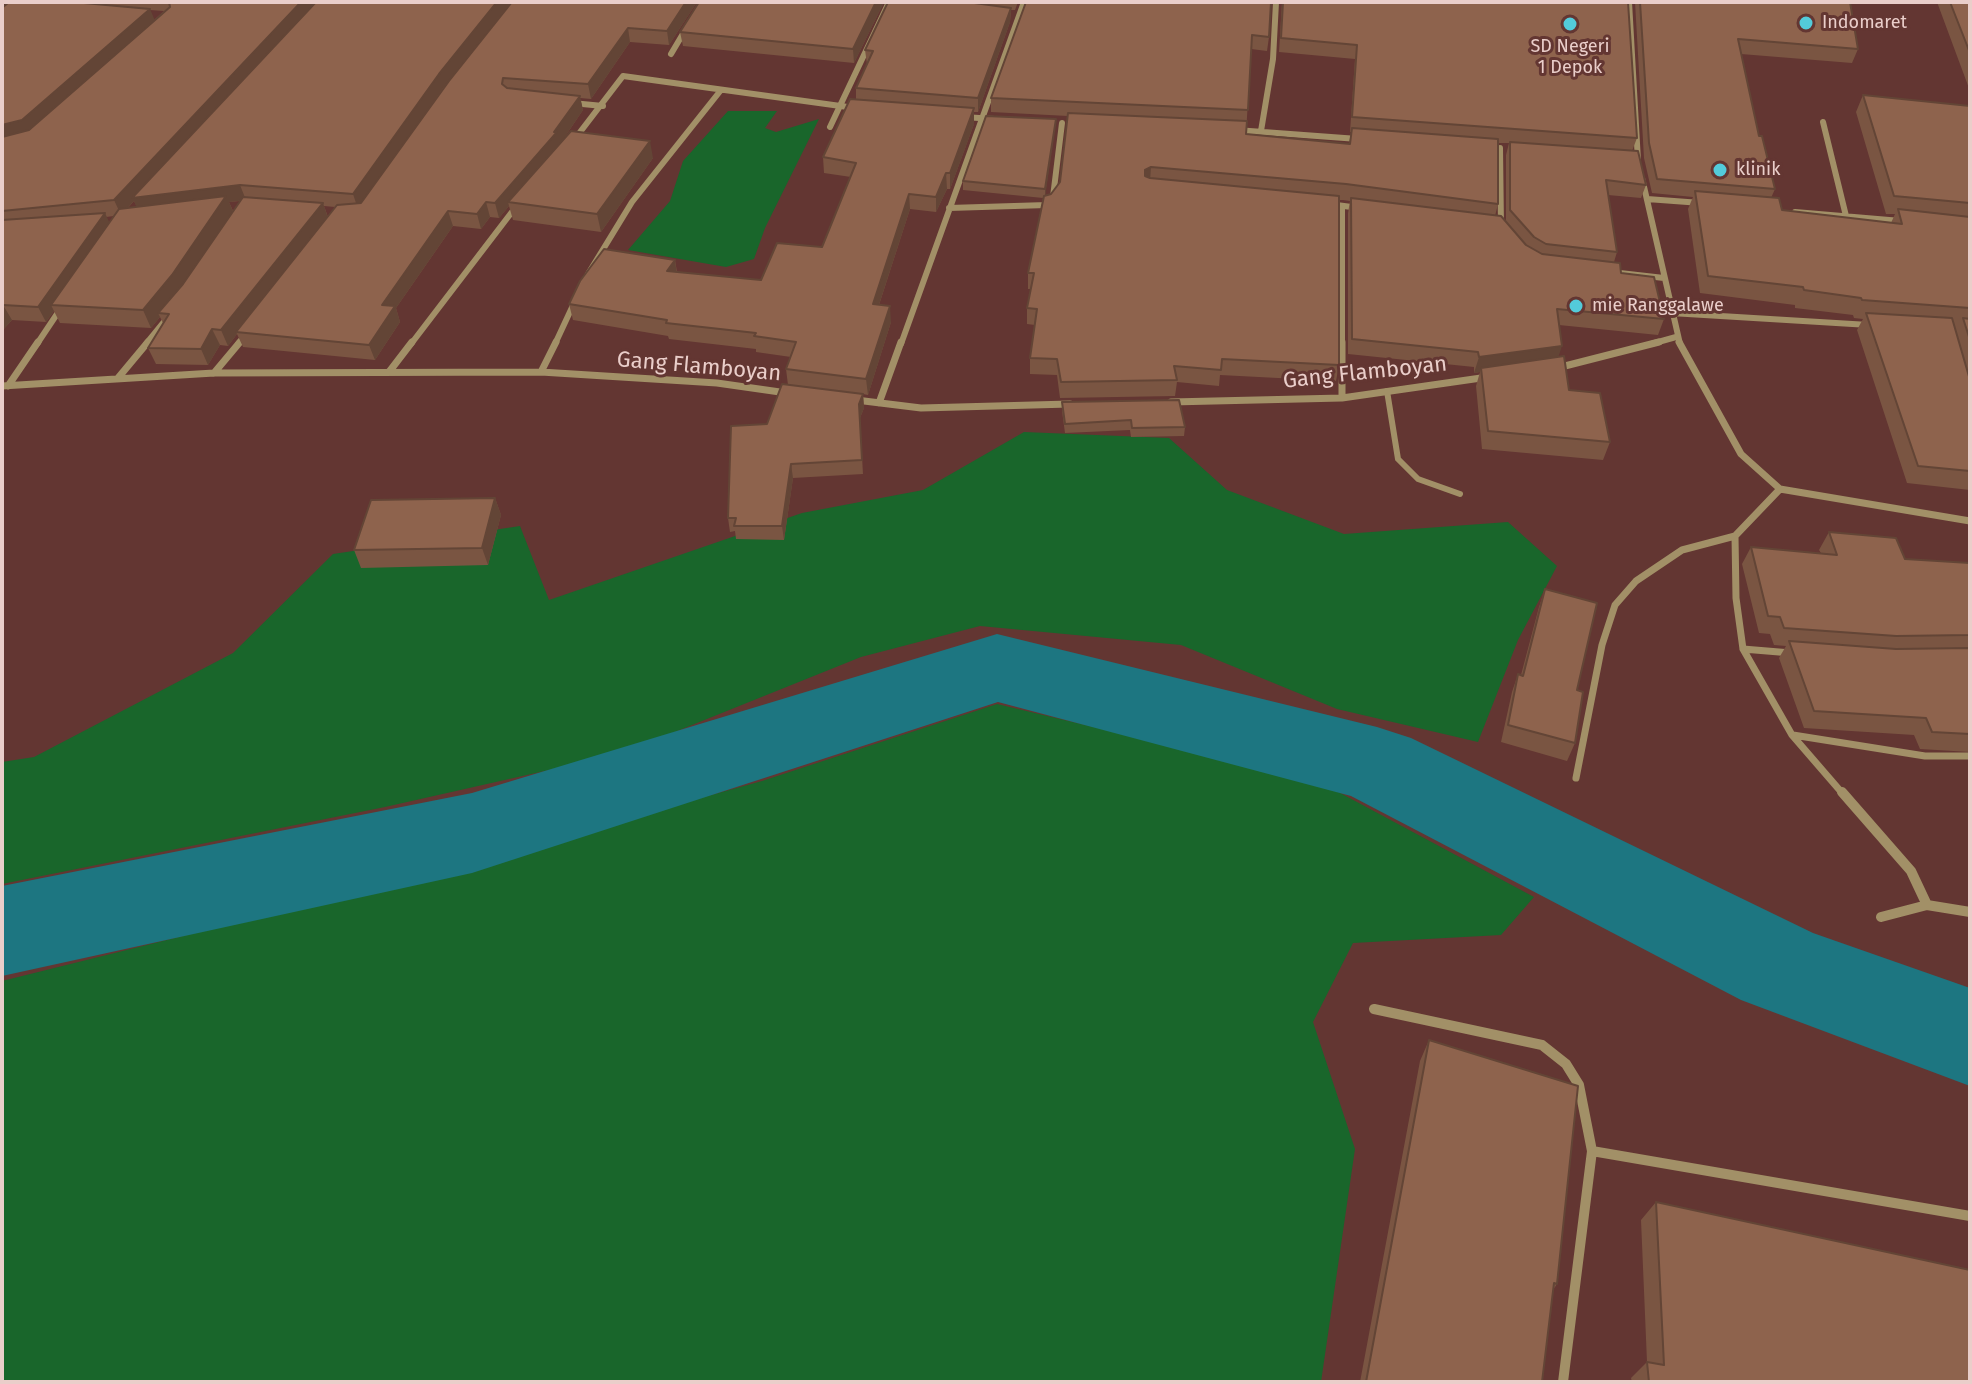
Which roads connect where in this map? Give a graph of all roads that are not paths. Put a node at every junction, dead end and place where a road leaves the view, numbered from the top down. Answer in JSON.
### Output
{"nodes":[{"id":1,"x":889,"y":2,"type":"edge"},
{"id":2,"x":1024,"y":2,"type":"edge"},
{"id":3,"x":1276,"y":2,"type":"edge"},
{"id":4,"x":1629,"y":2,"type":"edge"},
{"id":5,"x":694,"y":15,"type":"edge"},
{"id":6,"x":1004,"y":15,"type":"edge"},
{"id":7,"x":1019,"y":17,"type":"junction"},
{"id":8,"x":671,"y":54,"type":"dead end"},
{"id":9,"x":721,"y":90,"type":"junction"},
{"id":10,"x":557,"y":101,"type":"edge"},
{"id":11,"x":603,"y":106,"type":"junction"},
{"id":12,"x":841,"y":107,"type":"junction"},
{"id":13,"x":856,"y":108,"type":"edge"},
{"id":14,"x":949,"y":116,"type":"edge"},
{"id":15,"x":980,"y":118,"type":"junction"},
{"id":16,"x":1008,"y":120,"type":"edge"},
{"id":17,"x":1049,"y":122,"type":"edge"},
{"id":18,"x":1823,"y":122,"type":"dead end"},
{"id":19,"x":1062,"y":123,"type":"junction"},
{"id":20,"x":1078,"y":124,"type":"edge"},
{"id":21,"x":830,"y":127,"type":"dead end"},
{"id":22,"x":1231,"y":130,"type":"edge"},
{"id":23,"x":1261,"y":131,"type":"junction"},
{"id":24,"x":1372,"y":140,"type":"edge"},
{"id":25,"x":572,"y":142,"type":"edge"},
{"id":26,"x":1484,"y":147,"type":"edge"},
{"id":27,"x":1500,"y":148,"type":"junction"},
{"id":28,"x":1515,"y":149,"type":"edge"},
{"id":29,"x":1622,"y":158,"type":"edge"},
{"id":30,"x":1638,"y":159,"type":"junction"},
{"id":31,"x":1647,"y":199,"type":"junction"},
{"id":32,"x":521,"y":201,"type":"edge"},
{"id":33,"x":1326,"y":204,"type":"edge"},
{"id":34,"x":1708,"y":204,"type":"edge"},
{"id":35,"x":1342,"y":206,"type":"junction"},
{"id":36,"x":949,"y":208,"type":"junction"},
{"id":37,"x":1366,"y":209,"type":"edge"},
{"id":38,"x":1785,"y":211,"type":"edge"},
{"id":39,"x":1846,"y":216,"type":"junction"},
{"id":40,"x":1903,"y":221,"type":"edge"},
{"id":41,"x":1485,"y":224,"type":"edge"},
{"id":42,"x":1500,"y":226,"type":"junction"},
{"id":43,"x":1509,"y":236,"type":"edge"},
{"id":44,"x":1605,"y":271,"type":"edge"},
{"id":45,"x":587,"y":276,"type":"edge"},
{"id":46,"x":1664,"y":278,"type":"junction"},
{"id":47,"x":580,"y":290,"type":"edge"},
{"id":48,"x":71,"y":295,"type":"edge"},
{"id":49,"x":176,"y":308,"type":"edge"},
{"id":50,"x":1671,"y":313,"type":"junction"},
{"id":51,"x":1872,"y":325,"type":"edge"},
{"id":52,"x":252,"y":327,"type":"edge"},
{"id":53,"x":1676,"y":337,"type":"junction"},
{"id":54,"x":1542,"y":370,"type":"edge"},
{"id":55,"x":389,"y":372,"type":"junction"},
{"id":56,"x":541,"y":372,"type":"junction"},
{"id":57,"x":214,"y":373,"type":"junction"},
{"id":58,"x":1496,"y":376,"type":"edge"},
{"id":59,"x":118,"y":378,"type":"junction"},
{"id":60,"x":5,"y":386,"type":"edge"},
{"id":61,"x":1387,"y":391,"type":"junction"},
{"id":62,"x":802,"y":394,"type":"edge"},
{"id":63,"x":1342,"y":398,"type":"junction"},
{"id":64,"x":848,"y":399,"type":"edge"},
{"id":65,"x":1167,"y":402,"type":"edge"},
{"id":66,"x":879,"y":403,"type":"junction"},
{"id":67,"x":1074,"y":404,"type":"edge"},
{"id":68,"x":1780,"y":489,"type":"junction"},
{"id":69,"x":1460,"y":494,"type":"dead end"},
{"id":70,"x":1970,"y":521,"type":"edge"},
{"id":71,"x":1735,"y":536,"type":"junction"},
{"id":72,"x":1743,"y":649,"type":"junction"},
{"id":73,"x":1802,"y":654,"type":"edge"},
{"id":74,"x":1792,"y":735,"type":"junction"},
{"id":75,"x":1970,"y":756,"type":"edge"},
{"id":76,"x":1576,"y":778,"type":"dead end"},
{"id":77,"x":1927,"y":905,"type":"junction"},
{"id":78,"x":1970,"y":912,"type":"edge"},
{"id":79,"x":1881,"y":917,"type":"dead end"},
{"id":80,"x":1374,"y":1009,"type":"dead end"},
{"id":81,"x":1592,"y":1151,"type":"junction"},
{"id":82,"x":1970,"y":1216,"type":"edge"},
{"id":83,"x":1563,"y":1382,"type":"edge"}],
"edges":[{"from":1,"to":12,"type":"street"},
{"from":2,"to":7,"type":"street"},
{"from":3,"to":23,"type":"street"},
{"from":4,"to":30,"type":"street"},
{"from":5,"to":8,"type":"street"},
{"from":6,"to":7,"type":"street"},
{"from":7,"to":15,"type":"street"},
{"from":9,"to":11,"type":"street"},
{"from":9,"to":12,"type":"street"},
{"from":9,"to":45,"type":"street"},
{"from":10,"to":11,"type":"street"},
{"from":11,"to":25,"type":"street"},
{"from":12,"to":13,"type":"street"},
{"from":12,"to":21,"type":"street"},
{"from":14,"to":15,"type":"street"},
{"from":15,"to":16,"type":"street"},
{"from":15,"to":36,"type":"street"},
{"from":17,"to":19,"type":"street"},
{"from":18,"to":39,"type":"street"},
{"from":19,"to":20,"type":"street"},
{"from":19,"to":36,"type":"street"},
{"from":22,"to":23,"type":"street"},
{"from":23,"to":24,"type":"street"},
{"from":26,"to":27,"type":"street"},
{"from":27,"to":28,"type":"street"},
{"from":27,"to":42,"type":"street"},
{"from":29,"to":30,"type":"street"},
{"from":30,"to":31,"type":"street"},
{"from":31,"to":34,"type":"street"},
{"from":31,"to":46,"type":"street"},
{"from":32,"to":55,"type":"street"},
{"from":33,"to":35,"type":"street"},
{"from":35,"to":37,"type":"street"},
{"from":35,"to":63,"type":"street"},
{"from":36,"to":66,"type":"street"},
{"from":38,"to":39,"type":"street"},
{"from":39,"to":40,"type":"street"},
{"from":41,"to":42,"type":"street"},
{"from":42,"to":43,"type":"street"},
{"from":44,"to":46,"type":"street"},
{"from":46,"to":50,"type":"street"},
{"from":47,"to":56,"type":"street"},
{"from":48,"to":60,"type":"street","name":"Gang Flamboyan"},
{"from":49,"to":59,"type":"street"},
{"from":50,"to":51,"type":"street"},
{"from":50,"to":53,"type":"street"},
{"from":52,"to":57,"type":"street"},
{"from":53,"to":54,"type":"street"},
{"from":53,"to":68,"type":"street"},
{"from":55,"to":56,"type":"street","name":"Gang Flamboyan"},
{"from":55,"to":57,"type":"street","name":"Gang Flamboyan"},
{"from":56,"to":62,"type":"street","name":"Gang Flamboyan"},
{"from":57,"to":59,"type":"street","name":"Gang Flamboyan"},
{"from":58,"to":61,"type":"street","name":"Gang Flamboyan"},
{"from":59,"to":60,"type":"street","name":"Gang Flamboyan"},
{"from":61,"to":63,"type":"street","name":"Gang Flamboyan"},
{"from":61,"to":69,"type":"lane"},
{"from":63,"to":65,"type":"street","name":"Gang Flamboyan"},
{"from":64,"to":66,"type":"street"},
{"from":66,"to":67,"type":"street"},
{"from":68,"to":70,"type":"street"},
{"from":68,"to":71,"type":"street"},
{"from":71,"to":72,"type":"street"},
{"from":71,"to":76,"type":"street"},
{"from":72,"to":73,"type":"street"},
{"from":72,"to":74,"type":"street"},
{"from":74,"to":75,"type":"street"},
{"from":74,"to":77,"type":"street"},
{"from":77,"to":78,"type":"street"},
{"from":77,"to":79,"type":"street"},
{"from":80,"to":81,"type":"street"},
{"from":81,"to":82,"type":"street"},
{"from":81,"to":83,"type":"street"}]}
